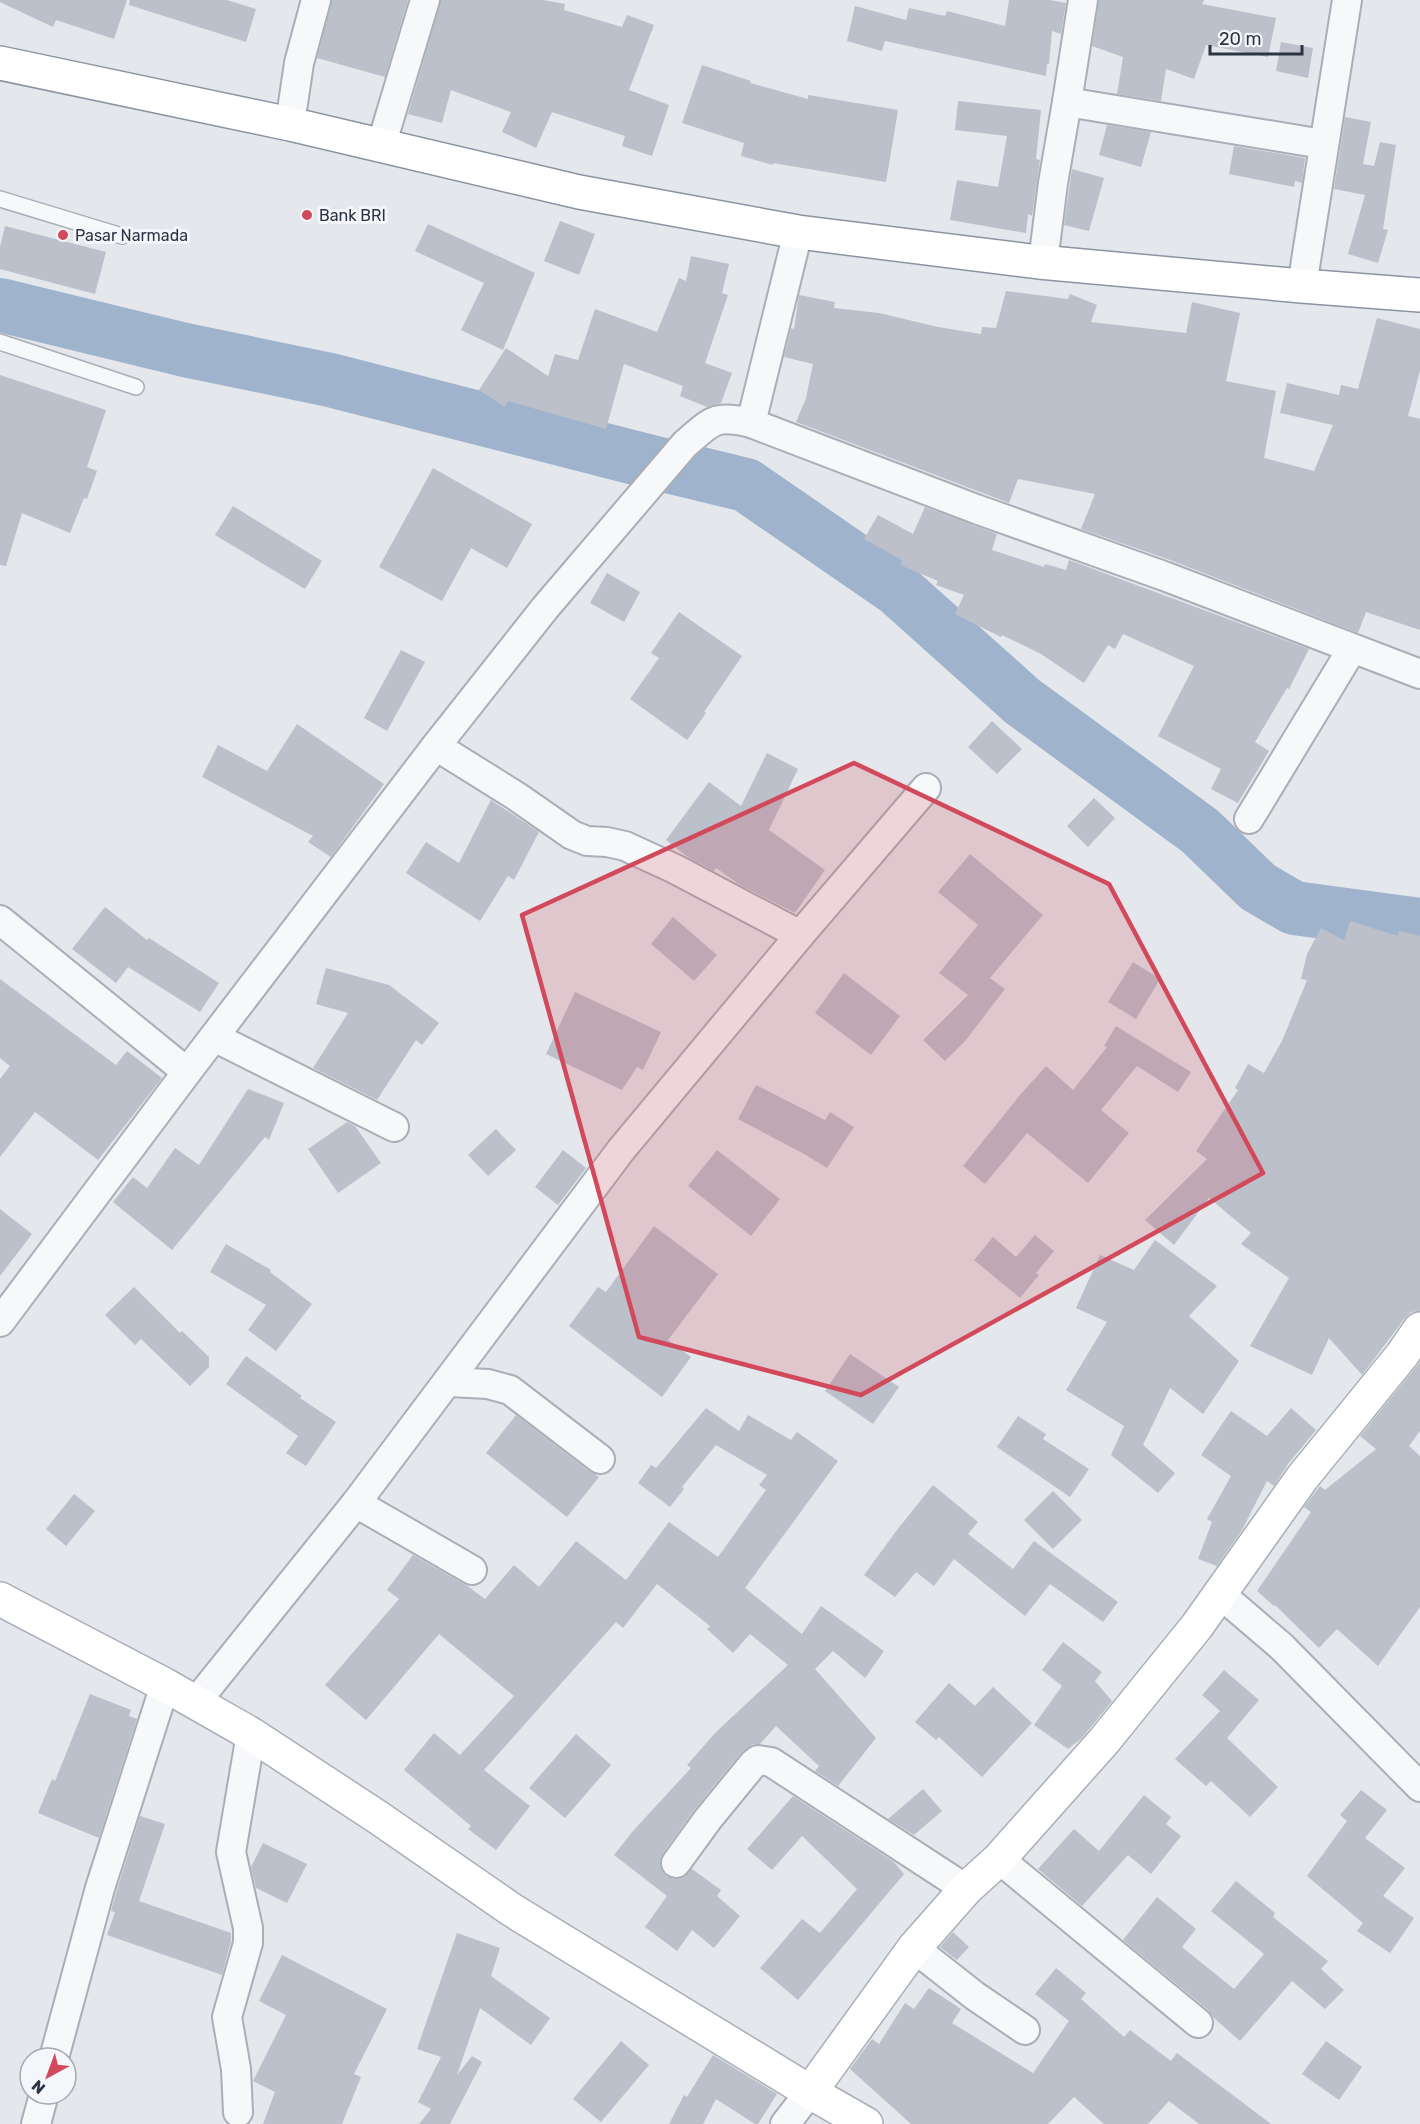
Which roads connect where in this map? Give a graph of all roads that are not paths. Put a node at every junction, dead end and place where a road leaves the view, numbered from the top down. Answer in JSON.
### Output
{"nodes":[{"id":1,"x":316,"y":0,"type":"edge"},
{"id":2,"x":425,"y":0,"type":"edge"},
{"id":3,"x":1083,"y":0,"type":"edge"},
{"id":4,"x":1347,"y":0,"type":"edge"},
{"id":5,"x":0,"y":63,"type":"edge"},
{"id":6,"x":1067,"y":102,"type":"junction"},
{"id":7,"x":290,"y":124,"type":"junction"},
{"id":8,"x":1323,"y":144,"type":"junction"},
{"id":9,"x":381,"y":146,"type":"junction"},
{"id":10,"x":0,"y":199,"type":"edge"},
{"id":11,"x":798,"y":232,"type":"junction"},
{"id":12,"x":122,"y":236,"type":"dead end"},
{"id":13,"x":1043,"y":262,"type":"junction"},
{"id":14,"x":1302,"y":286,"type":"junction"},
{"id":15,"x":1420,"y":295,"type":"edge"},
{"id":16,"x":0,"y":342,"type":"edge"},
{"id":17,"x":136,"y":387,"type":"dead end"},
{"id":18,"x":751,"y":423,"type":"junction"},
{"id":19,"x":1352,"y":649,"type":"junction"},
{"id":20,"x":1420,"y":674,"type":"edge"},
{"id":21,"x":436,"y":746,"type":"junction"},
{"id":22,"x":926,"y":788,"type":"dead end"},
{"id":23,"x":1249,"y":819,"type":"dead end"},
{"id":24,"x":0,"y":920,"type":"edge"},
{"id":25,"x":800,"y":935,"type":"junction"},
{"id":26,"x":214,"y":1037,"type":"junction"},
{"id":27,"x":187,"y":1072,"type":"junction"},
{"id":28,"x":393,"y":1128,"type":"dead end"},
{"id":29,"x":5,"y":1307,"type":"edge"},
{"id":30,"x":1420,"y":1329,"type":"edge"},
{"id":31,"x":449,"y":1382,"type":"junction"},
{"id":32,"x":600,"y":1459,"type":"dead end"},
{"id":33,"x":356,"y":1503,"type":"junction"},
{"id":34,"x":472,"y":1570,"type":"dead end"},
{"id":35,"x":1219,"y":1593,"type":"junction"},
{"id":36,"x":0,"y":1599,"type":"edge"},
{"id":37,"x":165,"y":1685,"type":"junction"},
{"id":38,"x":196,"y":1702,"type":"junction"},
{"id":39,"x":251,"y":1734,"type":"junction"},
{"id":40,"x":1420,"y":1787,"type":"edge"},
{"id":41,"x":999,"y":1859,"type":"junction"},
{"id":42,"x":676,"y":1863,"type":"dead end"},
{"id":43,"x":966,"y":1888,"type":"junction"},
{"id":44,"x":914,"y":1948,"type":"junction"},
{"id":45,"x":1198,"y":2024,"type":"dead end"},
{"id":46,"x":1025,"y":2030,"type":"dead end"},
{"id":47,"x":57,"y":2046,"type":"edge"},
{"id":48,"x":810,"y":2092,"type":"junction"},
{"id":49,"x":41,"y":2106,"type":"edge"},
{"id":50,"x":238,"y":2112,"type":"dead end"},
{"id":51,"x":36,"y":2124,"type":"edge"},
{"id":52,"x":785,"y":2124,"type":"edge"},
{"id":53,"x":866,"y":2124,"type":"edge"}],
"edges":[{"from":1,"to":7,"type":"street"},
{"from":2,"to":9,"type":"street"},
{"from":3,"to":6,"type":"street"},
{"from":4,"to":8,"type":"street"},
{"from":5,"to":7,"type":"main road"},
{"from":6,"to":8,"type":"street"},
{"from":6,"to":13,"type":"street"},
{"from":7,"to":9,"type":"main road"},
{"from":8,"to":14,"type":"street"},
{"from":9,"to":11,"type":"main road"},
{"from":10,"to":12,"type":"lane"},
{"from":11,"to":13,"type":"main road"},
{"from":11,"to":18,"type":"street"},
{"from":13,"to":14,"type":"main road"},
{"from":14,"to":15,"type":"main road"},
{"from":16,"to":17,"type":"lane"},
{"from":18,"to":19,"type":"street"},
{"from":18,"to":21,"type":"street"},
{"from":19,"to":20,"type":"street"},
{"from":19,"to":23,"type":"street"},
{"from":21,"to":25,"type":"street"},
{"from":21,"to":26,"type":"street"},
{"from":22,"to":25,"type":"street"},
{"from":24,"to":27,"type":"street"},
{"from":25,"to":31,"type":"street"},
{"from":26,"to":27,"type":"street"},
{"from":26,"to":28,"type":"street"},
{"from":27,"to":29,"type":"street"},
{"from":30,"to":35,"type":"main road"},
{"from":31,"to":32,"type":"street"},
{"from":31,"to":33,"type":"street"},
{"from":33,"to":34,"type":"street"},
{"from":33,"to":38,"type":"street"},
{"from":35,"to":40,"type":"street"},
{"from":35,"to":41,"type":"main road"},
{"from":36,"to":37,"type":"main road"},
{"from":37,"to":38,"type":"main road"},
{"from":37,"to":47,"type":"street"},
{"from":38,"to":39,"type":"main road"},
{"from":39,"to":48,"type":"main road"},
{"from":39,"to":50,"type":"street"},
{"from":41,"to":43,"type":"main road"},
{"from":41,"to":45,"type":"street"},
{"from":42,"to":43,"type":"street"},
{"from":43,"to":44,"type":"main road"},
{"from":44,"to":46,"type":"street"},
{"from":44,"to":48,"type":"main road"},
{"from":48,"to":52,"type":"street"},
{"from":48,"to":53,"type":"main road"},
{"from":49,"to":51,"type":"street"}]}
